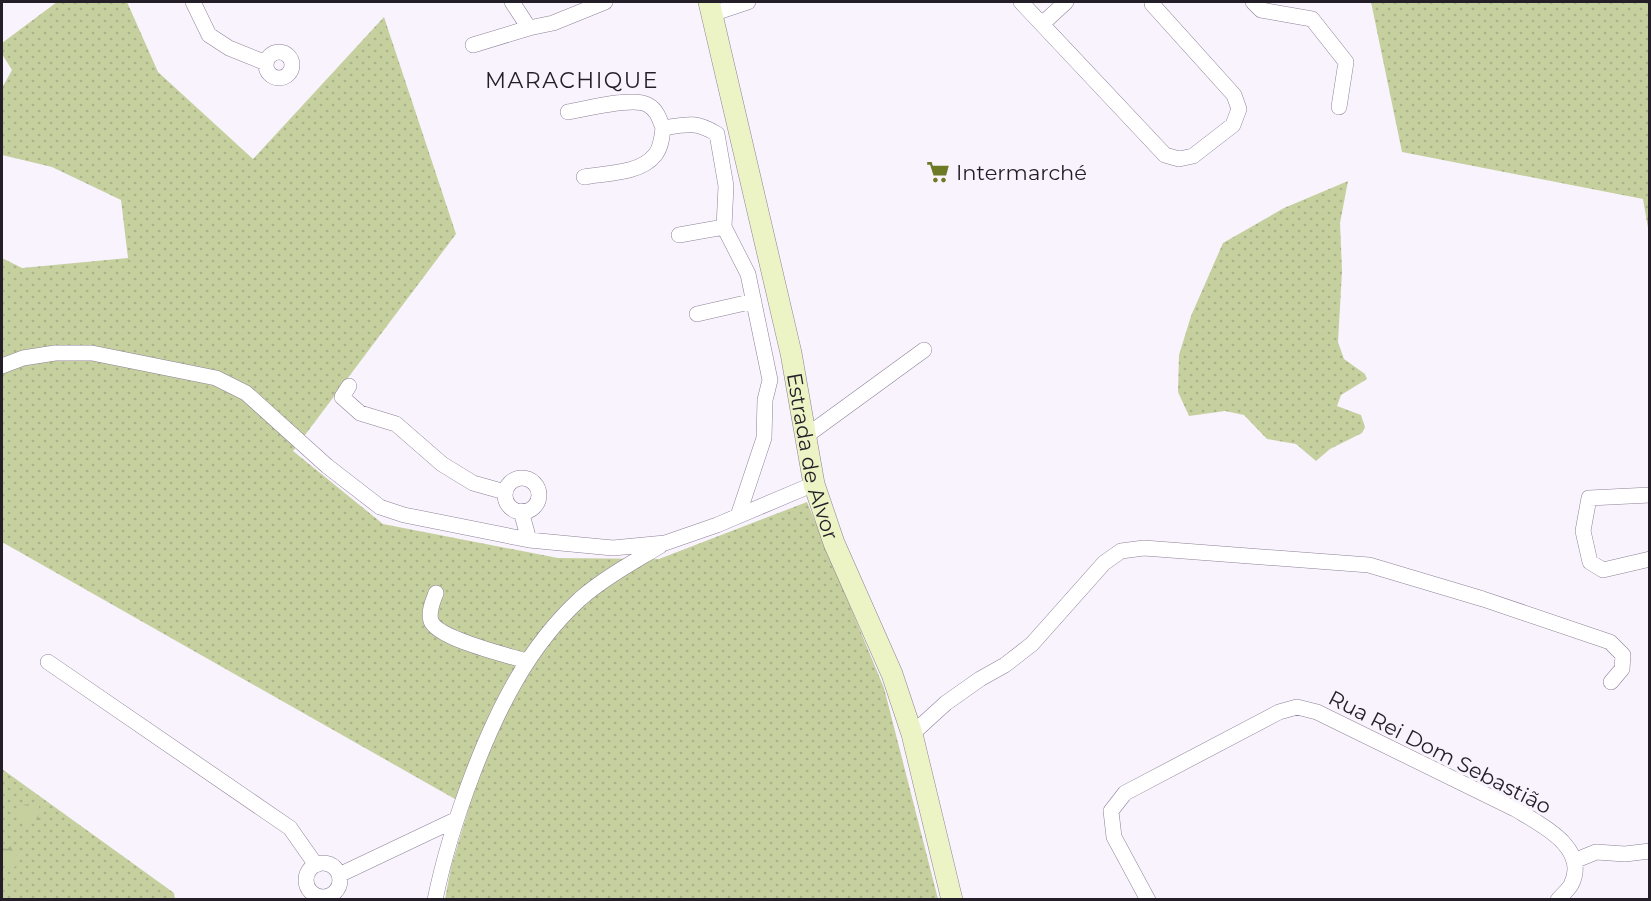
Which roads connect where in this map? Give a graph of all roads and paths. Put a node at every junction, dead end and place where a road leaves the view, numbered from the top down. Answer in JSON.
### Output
{"nodes":[{"id":1,"x":193,"y":2,"type":"edge"},
{"id":2,"x":512,"y":2,"type":"edge"},
{"id":3,"x":605,"y":2,"type":"edge"},
{"id":4,"x":748,"y":2,"type":"edge"},
{"id":5,"x":1021,"y":2,"type":"edge"},
{"id":6,"x":1066,"y":2,"type":"edge"},
{"id":7,"x":1254,"y":2,"type":"edge"},
{"id":8,"x":1152,"y":4,"type":"dead end"},
{"id":9,"x":710,"y":8,"type":"edge"},
{"id":10,"x":1042,"y":24,"type":"junction"},
{"id":11,"x":529,"y":28,"type":"junction"},
{"id":12,"x":473,"y":45,"type":"dead end"},
{"id":13,"x":266,"y":63,"type":"dead end"},
{"id":14,"x":1339,"y":107,"type":"dead end"},
{"id":15,"x":568,"y":112,"type":"dead end"},
{"id":16,"x":663,"y":128,"type":"junction"},
{"id":17,"x":584,"y":177,"type":"dead end"},
{"id":18,"x":724,"y":227,"type":"junction"},
{"id":19,"x":679,"y":235,"type":"dead end"},
{"id":20,"x":754,"y":301,"type":"junction"},
{"id":21,"x":697,"y":314,"type":"dead end"},
{"id":22,"x":924,"y":350,"type":"dead end"},
{"id":23,"x":2,"y":366,"type":"edge"},
{"id":24,"x":349,"y":386,"type":"dead end"},
{"id":25,"x":806,"y":436,"type":"junction"},
{"id":26,"x":814,"y":484,"type":"junction"},
{"id":27,"x":505,"y":492,"type":"junction"},
{"id":28,"x":1650,"y":495,"type":"edge"},
{"id":29,"x":521,"y":511,"type":"junction"},
{"id":30,"x":738,"y":516,"type":"junction"},
{"id":31,"x":529,"y":540,"type":"junction"},
{"id":32,"x":665,"y":543,"type":"junction"},
{"id":33,"x":1650,"y":559,"type":"edge"},
{"id":34,"x":436,"y":593,"type":"dead end"},
{"id":35,"x":526,"y":661,"type":"junction"},
{"id":36,"x":48,"y":662,"type":"dead end"},
{"id":37,"x":1611,"y":682,"type":"dead end"},
{"id":38,"x":912,"y":734,"type":"junction"},
{"id":39,"x":455,"y":820,"type":"junction"},
{"id":40,"x":1650,"y":851,"type":"edge"},
{"id":41,"x":1574,"y":861,"type":"junction"},
{"id":42,"x":316,"y":865,"type":"junction"},
{"id":43,"x":339,"y":875,"type":"junction"},
{"id":44,"x":327,"y":898,"type":"edge"},
{"id":45,"x":435,"y":900,"type":"edge"},
{"id":46,"x":952,"y":900,"type":"edge"},
{"id":47,"x":1148,"y":900,"type":"edge"},
{"id":48,"x":1558,"y":900,"type":"edge"}],
"edges":[{"from":1,"to":13,"type":"street"},
{"from":2,"to":11,"type":"street"},
{"from":3,"to":11,"type":"street"},
{"from":4,"to":9,"type":"street"},
{"from":5,"to":10,"type":"street"},
{"from":6,"to":10,"type":"street"},
{"from":7,"to":14,"type":"street"},
{"from":8,"to":10,"type":"street"},
{"from":9,"to":25,"type":"street","name":"Estrada de Alvor"},
{"from":11,"to":12,"type":"street"},
{"from":15,"to":16,"type":"street"},
{"from":16,"to":17,"type":"street"},
{"from":16,"to":18,"type":"street"},
{"from":18,"to":19,"type":"street"},
{"from":18,"to":20,"type":"street"},
{"from":20,"to":21,"type":"street"},
{"from":20,"to":30,"type":"street"},
{"from":22,"to":25,"type":"street"},
{"from":23,"to":31,"type":"street"},
{"from":24,"to":27,"type":"street"},
{"from":25,"to":26,"type":"street","name":"Estrada de Alvor"},
{"from":26,"to":30,"type":"street"},
{"from":26,"to":38,"type":"street","name":"Estrada de Alvor"},
{"from":27,"to":29,"type":"street"},
{"from":27,"to":29,"type":"street"},
{"from":28,"to":33,"type":"street"},
{"from":29,"to":31,"type":"street"},
{"from":30,"to":32,"type":"street"},
{"from":31,"to":32,"type":"street"},
{"from":32,"to":35,"type":"street"},
{"from":34,"to":35,"type":"street"},
{"from":35,"to":39,"type":"street"},
{"from":36,"to":42,"type":"street"},
{"from":37,"to":38,"type":"street"},
{"from":38,"to":46,"type":"street","name":"Estrada de Alvor"},
{"from":39,"to":43,"type":"street"},
{"from":39,"to":45,"type":"street"},
{"from":40,"to":41,"type":"street"},
{"from":41,"to":47,"type":"street","name":"Rua Rei Dom Sebastião"},
{"from":41,"to":48,"type":"street"},
{"from":42,"to":43,"type":"street"},
{"from":42,"to":44,"type":"street"},
{"from":43,"to":44,"type":"street"}]}
